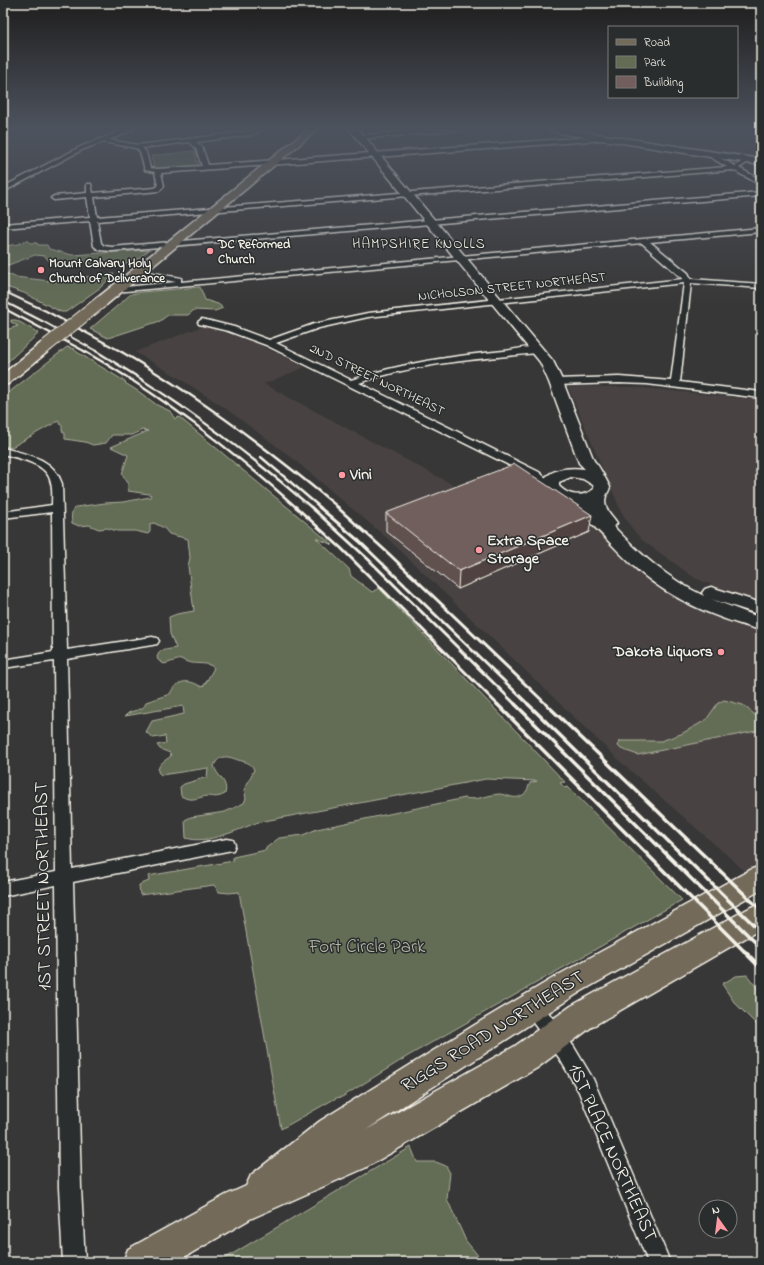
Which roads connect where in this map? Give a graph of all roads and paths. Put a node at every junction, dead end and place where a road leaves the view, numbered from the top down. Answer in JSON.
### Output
{"nodes":[{"id":1,"x":89,"y":189,"type":"edge"},
{"id":2,"x":158,"y":189,"type":"edge"},
{"id":3,"x":240,"y":189,"type":"edge"},
{"id":4,"x":403,"y":189,"type":"edge"},
{"id":5,"x":469,"y":189,"type":"edge"},
{"id":6,"x":407,"y":194,"type":"junction"},
{"id":7,"x":761,"y":194,"type":"edge"},
{"id":8,"x":90,"y":196,"type":"junction"},
{"id":9,"x":54,"y":198,"type":"dead end"},
{"id":10,"x":215,"y":209,"type":"junction"},
{"id":11,"x":94,"y":219,"type":"junction"},
{"id":12,"x":431,"y":223,"type":"junction"},
{"id":13,"x":5,"y":225,"type":"edge"},
{"id":14,"x":761,"y":230,"type":"edge"},
{"id":15,"x":644,"y":241,"type":"junction"},
{"id":16,"x":171,"y":245,"type":"junction"},
{"id":17,"x":461,"y":258,"type":"junction"},
{"id":18,"x":137,"y":272,"type":"junction"},
{"id":19,"x":688,"y":280,"type":"junction"},
{"id":20,"x":196,"y":283,"type":"junction"},
{"id":21,"x":761,"y":286,"type":"edge"},
{"id":22,"x":115,"y":290,"type":"junction"},
{"id":23,"x":496,"y":301,"type":"junction"},
{"id":24,"x":202,"y":322,"type":"dead end"},
{"id":25,"x":269,"y":343,"type":"junction"},
{"id":26,"x":537,"y":350,"type":"junction"},
{"id":27,"x":3,"y":381,"type":"edge"},
{"id":28,"x":556,"y":382,"type":"junction"},
{"id":29,"x":351,"y":383,"type":"junction"},
{"id":30,"x":676,"y":384,"type":"junction"},
{"id":31,"x":761,"y":395,"type":"edge"},
{"id":32,"x":3,"y":451,"type":"edge"},
{"id":33,"x":587,"y":463,"type":"junction"},
{"id":34,"x":560,"y":478,"type":"junction"},
{"id":35,"x":597,"y":487,"type":"junction"},
{"id":36,"x":571,"y":499,"type":"junction"},
{"id":37,"x":58,"y":508,"type":"junction"},
{"id":38,"x":3,"y":515,"type":"edge"},
{"id":39,"x":761,"y":609,"type":"edge"},
{"id":40,"x":761,"y":624,"type":"edge"},
{"id":41,"x":152,"y":641,"type":"dead end"},
{"id":42,"x":61,"y":655,"type":"junction"},
{"id":43,"x":3,"y":664,"type":"edge"},
{"id":44,"x":227,"y":845,"type":"dead end"},
{"id":45,"x":65,"y":877,"type":"junction"},
{"id":46,"x":761,"y":877,"type":"edge"},
{"id":47,"x":3,"y":889,"type":"edge"},
{"id":48,"x":761,"y":915,"type":"edge"},
{"id":49,"x":532,"y":1006,"type":"junction"},
{"id":50,"x":556,"y":1036,"type":"junction"},
{"id":51,"x":238,"y":1207,"type":"junction"},
{"id":52,"x":74,"y":1262,"type":"edge"},
{"id":53,"x":141,"y":1262,"type":"edge"},
{"id":54,"x":659,"y":1262,"type":"edge"}],
"edges":[{"from":1,"to":8,"type":"street"},
{"from":2,"to":8,"type":"street"},
{"from":3,"to":10,"type":"main road"},
{"from":4,"to":6,"type":"street"},
{"from":5,"to":6,"type":"street"},
{"from":6,"to":10,"type":"street"},
{"from":6,"to":12,"type":"street"},
{"from":7,"to":12,"type":"street"},
{"from":8,"to":9,"type":"street"},
{"from":8,"to":11,"type":"street"},
{"from":10,"to":11,"type":"street"},
{"from":10,"to":16,"type":"main road"},
{"from":11,"to":13,"type":"street"},
{"from":11,"to":16,"type":"street"},
{"from":12,"to":16,"type":"street"},
{"from":12,"to":17,"type":"street"},
{"from":14,"to":15,"type":"street"},
{"from":15,"to":17,"type":"street"},
{"from":15,"to":19,"type":"street"},
{"from":16,"to":18,"type":"main road"},
{"from":17,"to":20,"type":"street"},
{"from":17,"to":23,"type":"street"},
{"from":18,"to":20,"type":"street"},
{"from":18,"to":22,"type":"main road"},
{"from":19,"to":21,"type":"street","name":"NICHOLSON STREET NORTHEAST"},
{"from":19,"to":23,"type":"street","name":"NICHOLSON STREET NORTHEAST"},
{"from":19,"to":30,"type":"street"},
{"from":20,"to":22,"type":"street"},
{"from":22,"to":27,"type":"main road","bridge":true},
{"from":23,"to":25,"type":"street","name":"NICHOLSON STREET NORTHEAST"},
{"from":23,"to":26,"type":"street"},
{"from":24,"to":25,"type":"street","name":"2ND STREET NORTHEAST"},
{"from":25,"to":29,"type":"street","name":"2ND STREET NORTHEAST"},
{"from":26,"to":28,"type":"street"},
{"from":26,"to":29,"type":"street"},
{"from":28,"to":30,"type":"street"},
{"from":28,"to":33,"type":"street"},
{"from":29,"to":34,"type":"street","name":"2ND STREET NORTHEAST"},
{"from":30,"to":31,"type":"street"},
{"from":32,"to":37,"type":"street","name":"1ST STREET NORTHEAST"},
{"from":33,"to":34,"type":"street"},
{"from":33,"to":35,"type":"street"},
{"from":34,"to":35,"type":"street"},
{"from":34,"to":36,"type":"street"},
{"from":35,"to":36,"type":"street"},
{"from":35,"to":39,"type":"street"},
{"from":36,"to":40,"type":"street"},
{"from":37,"to":38,"type":"street"},
{"from":37,"to":42,"type":"street","name":"1ST STREET NORTHEAST"},
{"from":41,"to":42,"type":"street"},
{"from":42,"to":43,"type":"street"},
{"from":42,"to":45,"type":"street","name":"1ST STREET NORTHEAST"},
{"from":44,"to":45,"type":"street"},
{"from":45,"to":47,"type":"street"},
{"from":45,"to":52,"type":"street","name":"1ST STREET NORTHEAST"},
{"from":46,"to":49,"type":"main road","name":"RIGGS ROAD NORTHEAST"},
{"from":48,"to":50,"type":"main road","name":"RIGGS ROAD NORTHEAST"},
{"from":49,"to":50,"type":"street","name":"1ST PLACE NORTHEAST"},
{"from":49,"to":51,"type":"main road","name":"RIGGS ROAD NORTHEAST"},
{"from":50,"to":51,"type":"main road","name":"RIGGS ROAD NORTHEAST"},
{"from":50,"to":54,"type":"street","name":"1ST PLACE NORTHEAST"},
{"from":51,"to":53,"type":"main road","name":"RIGGS ROAD NORTHEAST"}]}
